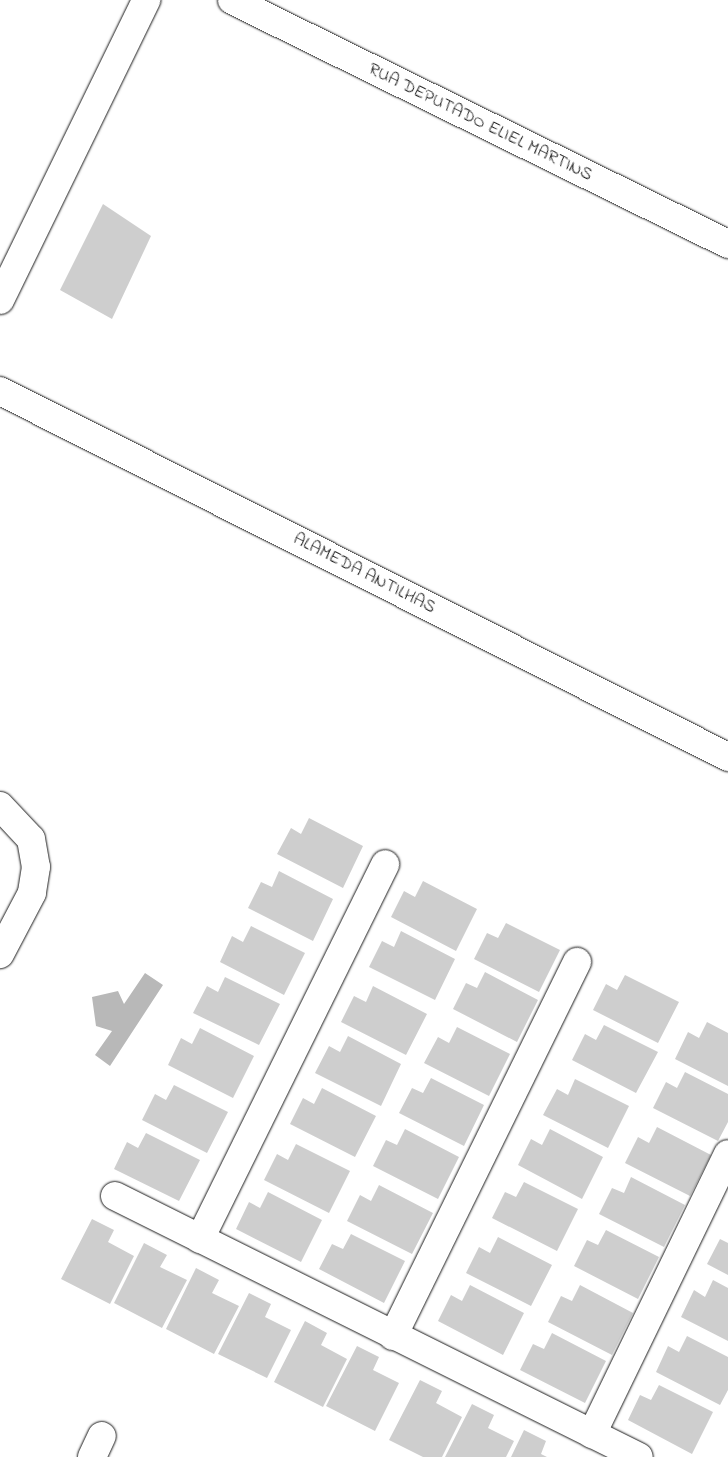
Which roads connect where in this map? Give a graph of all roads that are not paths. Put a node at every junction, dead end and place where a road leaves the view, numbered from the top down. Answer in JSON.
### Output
{"nodes":[{"id":1,"x":146,"y":0,"type":"edge"},
{"id":2,"x":232,"y":0,"type":"edge"},
{"id":3,"x":728,"y":244,"type":"edge"},
{"id":4,"x":0,"y":300,"type":"edge"},
{"id":5,"x":0,"y":391,"type":"edge"},
{"id":6,"x":728,"y":757,"type":"edge"},
{"id":7,"x":0,"y":806,"type":"edge"},
{"id":8,"x":385,"y":864,"type":"dead end"},
{"id":9,"x":0,"y":954,"type":"edge"},
{"id":10,"x":577,"y":962,"type":"dead end"},
{"id":11,"x":728,"y":1154,"type":"edge"},
{"id":12,"x":115,"y":1196,"type":"dead end"},
{"id":13,"x":200,"y":1239,"type":"junction"},
{"id":14,"x":393,"y":1336,"type":"junction"},
{"id":15,"x":592,"y":1434,"type":"junction"},
{"id":16,"x":639,"y":1457,"type":"edge"}],
"edges":[{"from":1,"to":4,"type":"street"},
{"from":2,"to":3,"type":"street","name":"RUA DEPUTADO ELIEL MARTINS"},
{"from":5,"to":6,"type":"street","name":"ALAMEDA ANTILHAS"},
{"from":7,"to":9,"type":"street"},
{"from":8,"to":13,"type":"street"},
{"from":10,"to":14,"type":"street"},
{"from":11,"to":15,"type":"street"},
{"from":12,"to":13,"type":"street"},
{"from":13,"to":14,"type":"street"},
{"from":14,"to":15,"type":"street"},
{"from":15,"to":16,"type":"street"}]}
